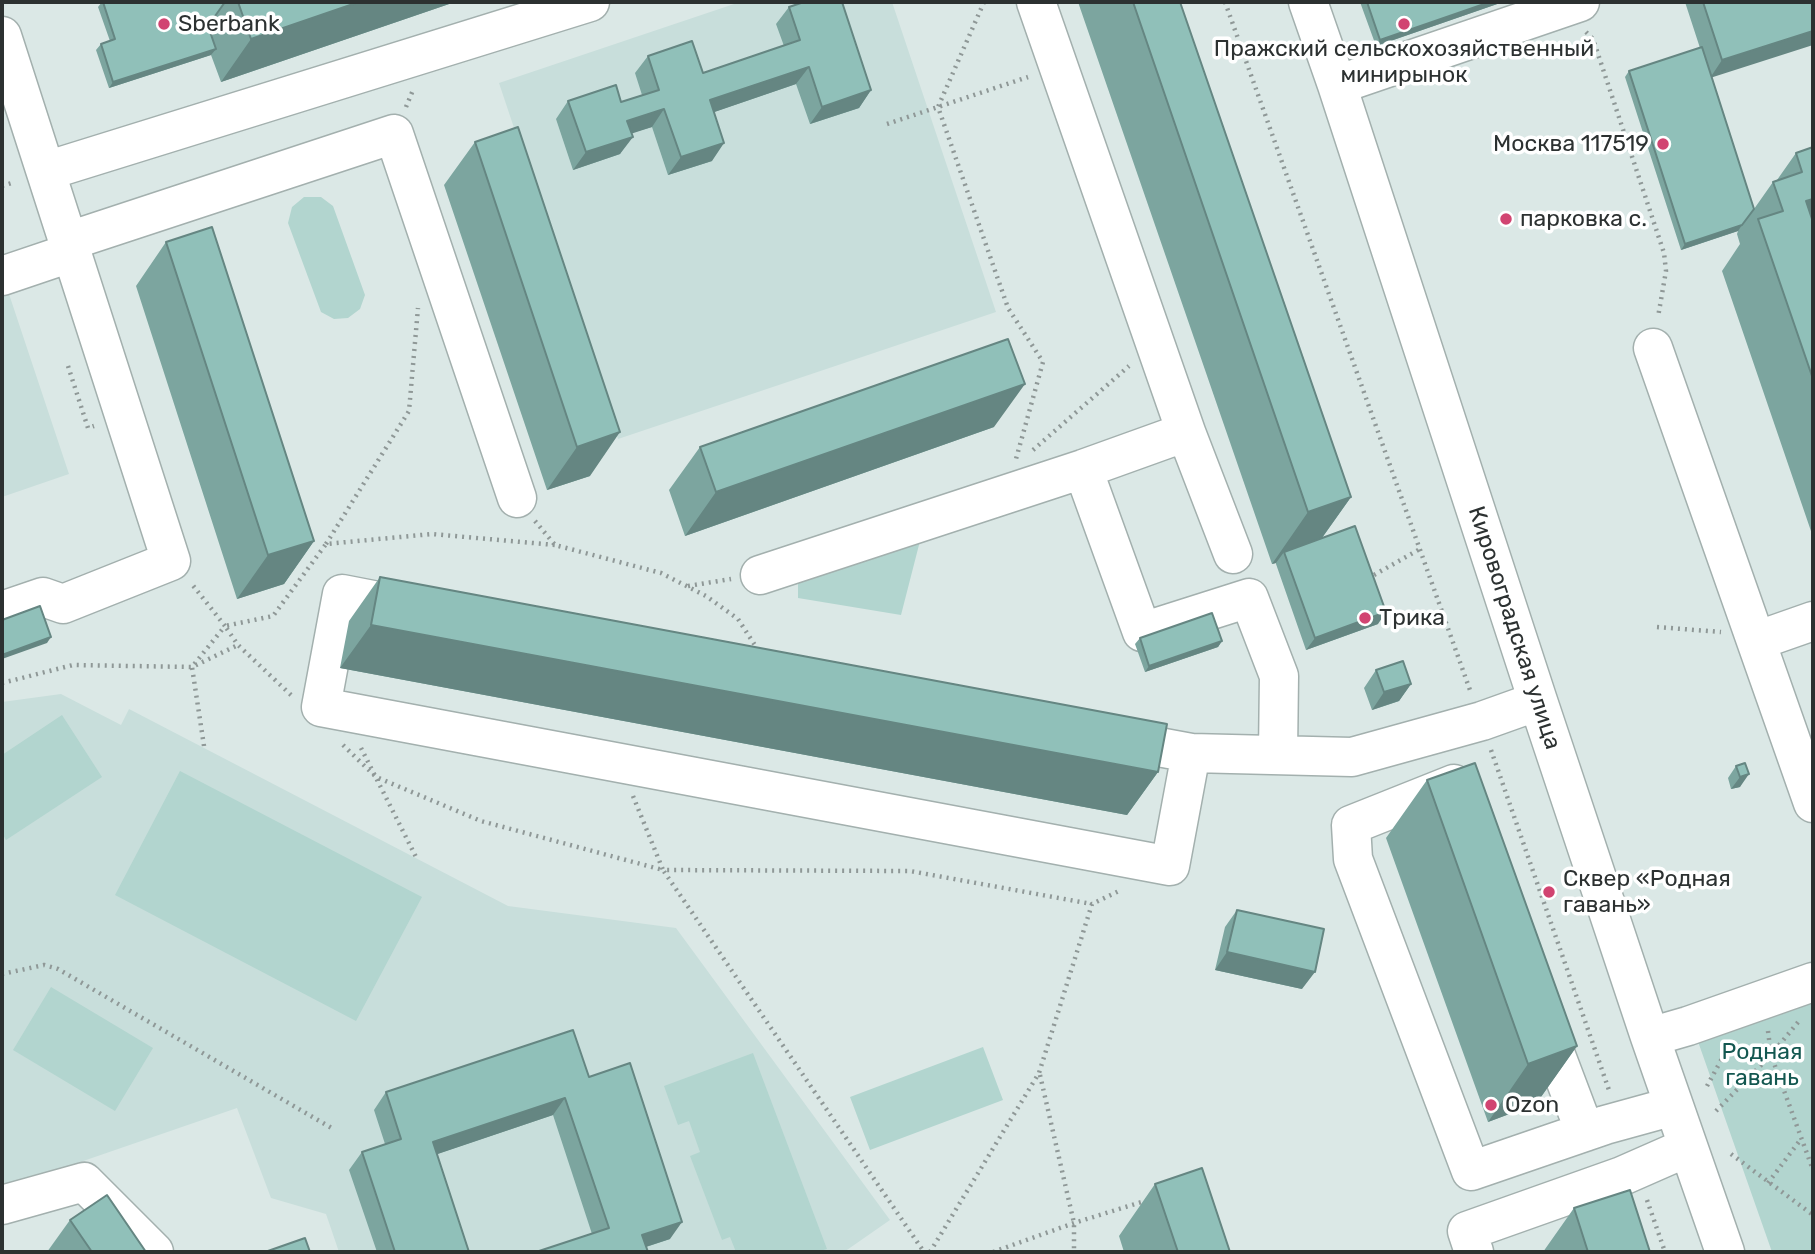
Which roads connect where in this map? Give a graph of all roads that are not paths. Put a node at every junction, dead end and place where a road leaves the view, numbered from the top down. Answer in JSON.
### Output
{"nodes":[{"id":1,"x":590,"y":2,"type":"edge"},
{"id":2,"x":1036,"y":2,"type":"edge"},
{"id":3,"x":1308,"y":2,"type":"edge"},
{"id":4,"x":1580,"y":2,"type":"edge"},
{"id":5,"x":2,"y":36,"type":"edge"},
{"id":6,"x":1337,"y":85,"type":"junction"},
{"id":7,"x":46,"y":171,"type":"junction"},
{"id":8,"x":71,"y":247,"type":"junction"},
{"id":9,"x":2,"y":276,"type":"edge"},
{"id":10,"x":1653,"y":348,"type":"road end"},
{"id":11,"x":1186,"y":432,"type":"junction"},
{"id":12,"x":1083,"y":469,"type":"junction"},
{"id":13,"x":517,"y":498,"type":"road end"},
{"id":14,"x":1233,"y":554,"type":"dead end"},
{"id":15,"x":760,"y":575,"type":"road end"},
{"id":16,"x":2,"y":611,"type":"edge"},
{"id":17,"x":451,"y":614,"type":"edge"},
{"id":18,"x":1813,"y":621,"type":"edge"},
{"id":19,"x":1739,"y":637,"type":"junction"},
{"id":20,"x":1538,"y":701,"type":"junction"},
{"id":21,"x":1078,"y":732,"type":"edge"},
{"id":22,"x":1440,"y":733,"type":"junction"},
{"id":23,"x":1191,"y":753,"type":"junction"},
{"id":24,"x":1278,"y":754,"type":"junction"},
{"id":25,"x":1813,"y":803,"type":"edge"},
{"id":26,"x":1531,"y":991,"type":"edge"},
{"id":27,"x":1809,"y":998,"type":"edge"},
{"id":28,"x":1650,"y":1037,"type":"junction"},
{"id":29,"x":1674,"y":1107,"type":"junction"},
{"id":30,"x":1602,"y":1127,"type":"junction"},
{"id":31,"x":1688,"y":1147,"type":"junction"},
{"id":32,"x":2,"y":1205,"type":"edge"},
{"id":33,"x":154,"y":1252,"type":"edge"},
{"id":34,"x":1474,"y":1252,"type":"edge"},
{"id":35,"x":1725,"y":1252,"type":"edge"}],
"edges":[{"from":1,"to":7,"type":"street"},
{"from":2,"to":11,"type":"street"},
{"from":3,"to":6,"type":"street","name":"Кировоградская улица"},
{"from":4,"to":6,"type":"street"},
{"from":5,"to":7,"type":"street"},
{"from":6,"to":20,"type":"street","name":"Кировоградская улица"},
{"from":7,"to":8,"type":"street"},
{"from":8,"to":9,"type":"street"},
{"from":8,"to":13,"type":"street"},
{"from":8,"to":16,"type":"street"},
{"from":10,"to":19,"type":"street"},
{"from":11,"to":12,"type":"street"},
{"from":11,"to":14,"type":"street"},
{"from":12,"to":15,"type":"street"},
{"from":12,"to":24,"type":"street"},
{"from":17,"to":23,"type":"street"},
{"from":18,"to":19,"type":"street"},
{"from":19,"to":25,"type":"street"},
{"from":20,"to":22,"type":"street"},
{"from":20,"to":28,"type":"street","name":"Кировоградская улица"},
{"from":21,"to":23,"type":"street"},
{"from":22,"to":24,"type":"street"},
{"from":22,"to":30,"type":"street"},
{"from":23,"to":24,"type":"street"},
{"from":26,"to":30,"type":"street"},
{"from":27,"to":28,"type":"street"},
{"from":28,"to":29,"type":"street","name":"Кировоградская улица"},
{"from":29,"to":30,"type":"street"},
{"from":29,"to":31,"type":"street","name":"Кировоградская улица"},
{"from":31,"to":34,"type":"street"},
{"from":31,"to":35,"type":"street","name":"Кировоградская улица"},
{"from":32,"to":33,"type":"street"}]}
